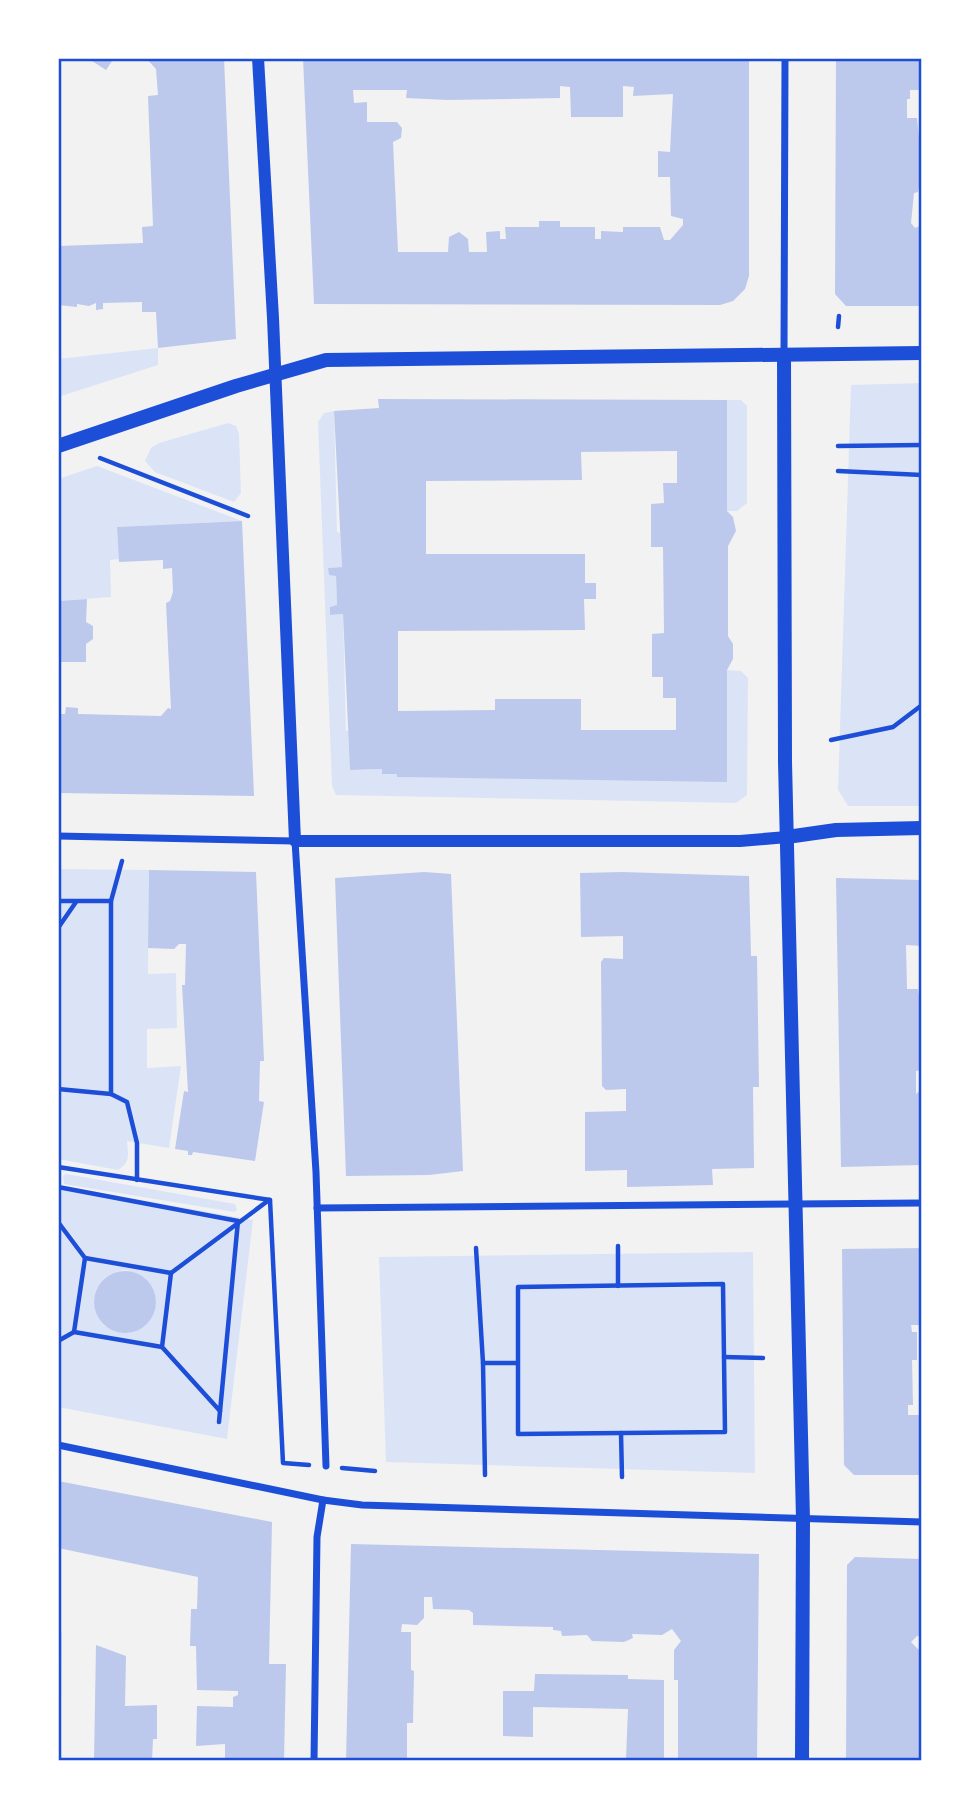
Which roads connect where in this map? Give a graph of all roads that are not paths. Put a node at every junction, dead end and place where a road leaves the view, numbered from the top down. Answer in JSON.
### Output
{"nodes":[{"id":1,"x":258,"y":58,"type":"edge"},
{"id":2,"x":785,"y":58,"type":"edge"},
{"id":3,"x":922,"y":353,"type":"edge"},
{"id":4,"x":784,"y":354,"type":"junction"},
{"id":5,"x":276,"y":375,"type":"junction"},
{"id":6,"x":58,"y":446,"type":"edge"},
{"id":7,"x":922,"y":828,"type":"edge"},
{"id":8,"x":58,"y":836,"type":"edge"},
{"id":9,"x":787,"y":837,"type":"junction"},
{"id":10,"x":295,"y":841,"type":"junction"},
{"id":11,"x":922,"y":1203,"type":"edge"},
{"id":12,"x":796,"y":1204,"type":"junction"},
{"id":13,"x":317,"y":1208,"type":"junction"},
{"id":14,"x":58,"y":1445,"type":"edge"},
{"id":15,"x":326,"y":1466,"type":"dead end"},
{"id":16,"x":323,"y":1500,"type":"junction"},
{"id":17,"x":803,"y":1519,"type":"junction"},
{"id":18,"x":922,"y":1522,"type":"edge"},
{"id":19,"x":314,"y":1761,"type":"edge"},
{"id":20,"x":802,"y":1761,"type":"edge"}],
"edges":[{"from":1,"to":5,"type":"street"},
{"from":2,"to":4,"type":"street"},
{"from":3,"to":4,"type":"main road"},
{"from":4,"to":5,"type":"main road"},
{"from":4,"to":9,"type":"main road"},
{"from":5,"to":6,"type":"main road"},
{"from":5,"to":10,"type":"street"},
{"from":7,"to":9,"type":"main road"},
{"from":8,"to":10,"type":"street"},
{"from":9,"to":10,"type":"street"},
{"from":9,"to":12,"type":"main road"},
{"from":10,"to":13,"type":"street"},
{"from":11,"to":12,"type":"street"},
{"from":12,"to":13,"type":"street"},
{"from":12,"to":17,"type":"main road"},
{"from":13,"to":15,"type":"street"},
{"from":14,"to":16,"type":"street"},
{"from":16,"to":17,"type":"street"},
{"from":16,"to":19,"type":"street"},
{"from":17,"to":18,"type":"street"},
{"from":17,"to":20,"type":"main road"}]}
